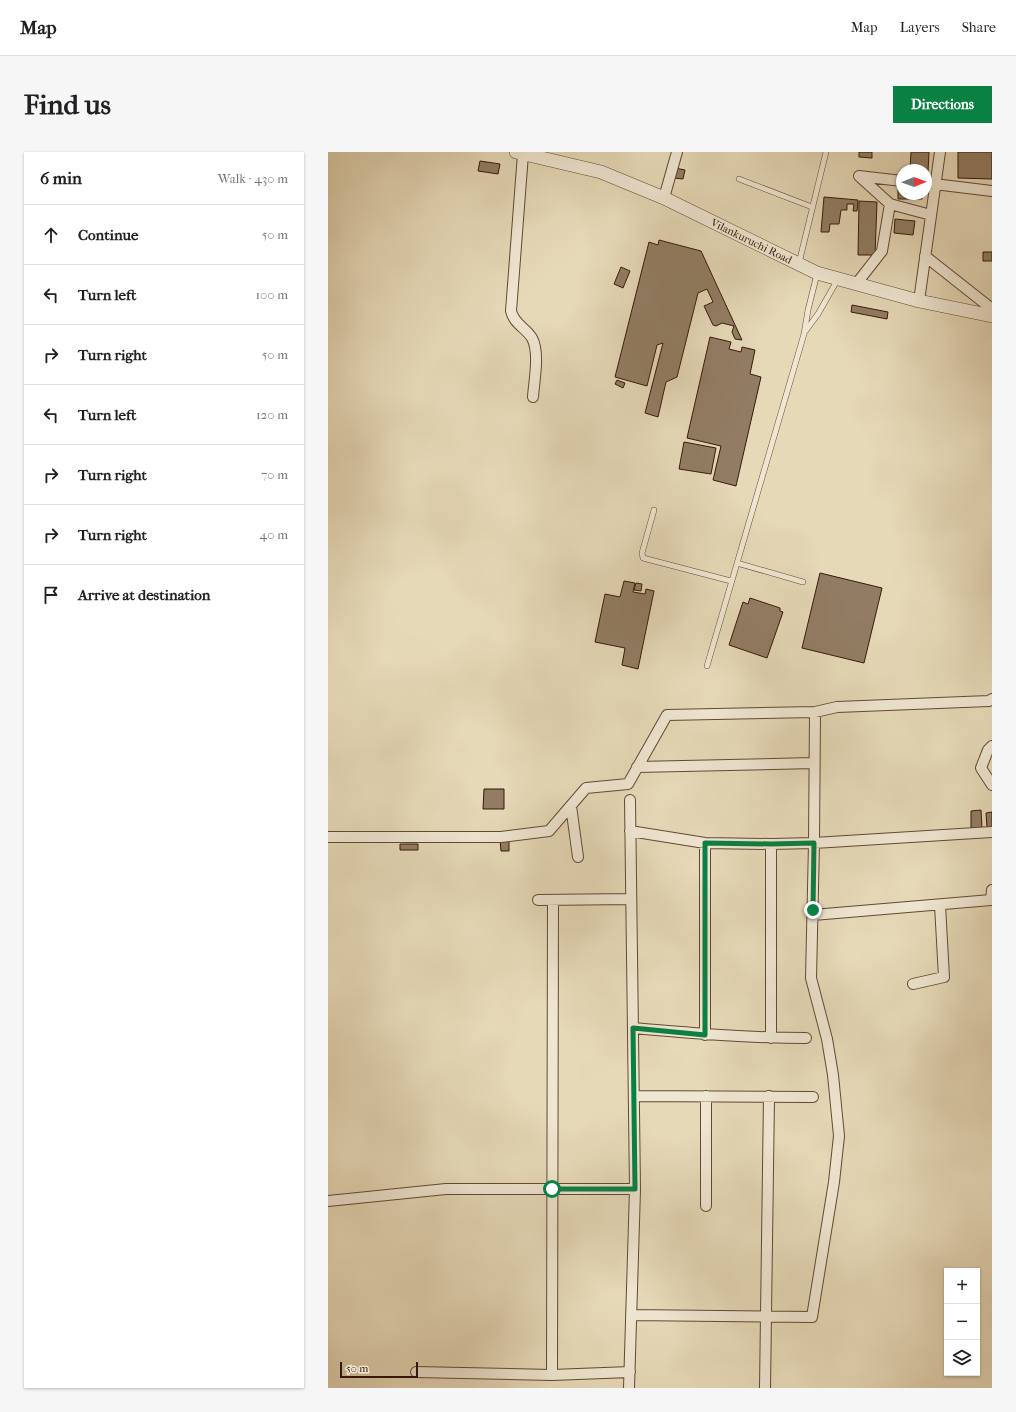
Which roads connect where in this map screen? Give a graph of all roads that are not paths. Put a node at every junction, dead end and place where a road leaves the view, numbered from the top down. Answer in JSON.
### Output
{"nodes":[{"id":1,"x":677,"y":152,"type":"edge"},
{"id":2,"x":826,"y":152,"type":"edge"},
{"id":3,"x":940,"y":152,"type":"edge"},
{"id":4,"x":527,"y":154,"type":"edge"},
{"id":5,"x":739,"y":179,"type":"dead end"},
{"id":6,"x":896,"y":180,"type":"edge"},
{"id":7,"x":932,"y":180,"type":"edge"},
{"id":8,"x":932,"y":184,"type":"edge"},
{"id":9,"x":992,"y":190,"type":"edge"},
{"id":10,"x":664,"y":198,"type":"junction"},
{"id":11,"x":931,"y":200,"type":"edge"},
{"id":12,"x":890,"y":204,"type":"junction"},
{"id":13,"x":812,"y":207,"type":"junction"},
{"id":14,"x":931,"y":215,"type":"junction"},
{"id":15,"x":925,"y":256,"type":"junction"},
{"id":16,"x":799,"y":264,"type":"junction"},
{"id":17,"x":817,"y":273,"type":"junction"},
{"id":18,"x":838,"y":278,"type":"junction"},
{"id":19,"x":857,"y":283,"type":"junction"},
{"id":20,"x":919,"y":301,"type":"junction"},
{"id":21,"x":992,"y":309,"type":"edge"},
{"id":22,"x":992,"y":316,"type":"edge"},
{"id":23,"x":804,"y":334,"type":"junction"},
{"id":24,"x":533,"y":397,"type":"dead end"},
{"id":25,"x":654,"y":510,"type":"dead end"},
{"id":26,"x":737,"y":563,"type":"junction"},
{"id":27,"x":731,"y":581,"type":"junction"},
{"id":28,"x":803,"y":582,"type":"dead end"},
{"id":29,"x":707,"y":666,"type":"dead end"},
{"id":30,"x":992,"y":699,"type":"edge"},
{"id":31,"x":814,"y":712,"type":"junction"},
{"id":32,"x":992,"y":746,"type":"edge"},
{"id":33,"x":814,"y":763,"type":"junction"},
{"id":34,"x":637,"y":767,"type":"junction"},
{"id":35,"x":992,"y":785,"type":"edge"},
{"id":36,"x":630,"y":800,"type":"dead end"},
{"id":37,"x":571,"y":806,"type":"junction"},
{"id":38,"x":630,"y":831,"type":"junction"},
{"id":39,"x":992,"y":832,"type":"edge"},
{"id":40,"x":328,"y":837,"type":"edge"},
{"id":41,"x":705,"y":843,"type":"junction"},
{"id":42,"x":814,"y":843,"type":"junction"},
{"id":43,"x":771,"y":844,"type":"junction"},
{"id":44,"x":578,"y":857,"type":"dead end"},
{"id":45,"x":992,"y":890,"type":"edge"},
{"id":46,"x":631,"y":899,"type":"junction"},
{"id":47,"x":538,"y":900,"type":"dead end"},
{"id":48,"x":553,"y":900,"type":"junction"},
{"id":49,"x":940,"y":905,"type":"junction"},
{"id":50,"x":813,"y":915,"type":"junction"},
{"id":51,"x":913,"y":984,"type":"dead end"},
{"id":52,"x":633,"y":1028,"type":"junction"},
{"id":53,"x":705,"y":1035,"type":"junction"},
{"id":54,"x":771,"y":1038,"type":"junction"},
{"id":55,"x":806,"y":1038,"type":"dead end"},
{"id":56,"x":634,"y":1096,"type":"junction"},
{"id":57,"x":706,"y":1096,"type":"junction"},
{"id":58,"x":768,"y":1096,"type":"junction"},
{"id":59,"x":813,"y":1097,"type":"dead end"},
{"id":60,"x":552,"y":1189,"type":"junction"},
{"id":61,"x":635,"y":1189,"type":"junction"},
{"id":62,"x":328,"y":1201,"type":"edge"},
{"id":63,"x":706,"y":1206,"type":"dead end"},
{"id":64,"x":631,"y":1315,"type":"junction"},
{"id":65,"x":766,"y":1316,"type":"junction"},
{"id":66,"x":416,"y":1372,"type":"dead end"},
{"id":67,"x":630,"y":1372,"type":"junction"},
{"id":68,"x":552,"y":1375,"type":"junction"},
{"id":69,"x":629,"y":1388,"type":"edge"},
{"id":70,"x":765,"y":1388,"type":"edge"}],
"edges":[{"from":1,"to":10,"type":"street"},
{"from":2,"to":13,"type":"lane"},
{"from":3,"to":7,"type":"street"},
{"from":4,"to":10,"type":"street","name":"Vilankuruchi Road"},
{"from":4,"to":24,"type":"street"},
{"from":5,"to":13,"type":"lane"},
{"from":6,"to":12,"type":"street"},
{"from":8,"to":9,"type":"street"},
{"from":10,"to":16,"type":"street","name":"Vilankuruchi Road"},
{"from":11,"to":14,"type":"street"},
{"from":12,"to":14,"type":"street"},
{"from":12,"to":19,"type":"street"},
{"from":13,"to":16,"type":"lane"},
{"from":14,"to":15,"type":"street"},
{"from":15,"to":20,"type":"street"},
{"from":15,"to":21,"type":"street"},
{"from":16,"to":17,"type":"street","name":"Vilankuruchi Road"},
{"from":17,"to":18,"type":"street","name":"Vilankuruchi Road"},
{"from":17,"to":23,"type":"lane"},
{"from":18,"to":19,"type":"street","name":"Vilankuruchi Road"},
{"from":18,"to":23,"type":"lane"},
{"from":19,"to":20,"type":"street","name":"Vilankuruchi Road"},
{"from":20,"to":22,"type":"street","name":"Vilankuruchi Road"},
{"from":23,"to":26,"type":"lane"},
{"from":25,"to":27,"type":"lane"},
{"from":26,"to":27,"type":"lane"},
{"from":26,"to":28,"type":"lane"},
{"from":27,"to":29,"type":"lane"},
{"from":30,"to":31,"type":"street"},
{"from":31,"to":33,"type":"street"},
{"from":31,"to":34,"type":"street"},
{"from":32,"to":35,"type":"street"},
{"from":33,"to":34,"type":"street"},
{"from":33,"to":42,"type":"street"},
{"from":34,"to":37,"type":"street"},
{"from":36,"to":38,"type":"street"},
{"from":37,"to":40,"type":"street"},
{"from":37,"to":44,"type":"street"},
{"from":38,"to":41,"type":"street"},
{"from":38,"to":46,"type":"street"},
{"from":39,"to":42,"type":"street"},
{"from":41,"to":43,"type":"street"},
{"from":41,"to":53,"type":"street"},
{"from":42,"to":43,"type":"street"},
{"from":42,"to":50,"type":"street"},
{"from":43,"to":54,"type":"street"},
{"from":45,"to":49,"type":"street"},
{"from":46,"to":48,"type":"street"},
{"from":46,"to":52,"type":"street"},
{"from":47,"to":48,"type":"street"},
{"from":48,"to":60,"type":"street"},
{"from":49,"to":50,"type":"street"},
{"from":49,"to":51,"type":"street"},
{"from":50,"to":65,"type":"street"},
{"from":52,"to":53,"type":"street"},
{"from":52,"to":56,"type":"street"},
{"from":53,"to":54,"type":"street"},
{"from":54,"to":55,"type":"street"},
{"from":56,"to":57,"type":"street"},
{"from":56,"to":61,"type":"street"},
{"from":57,"to":58,"type":"street"},
{"from":57,"to":63,"type":"street"},
{"from":58,"to":59,"type":"street"},
{"from":58,"to":65,"type":"street"},
{"from":60,"to":61,"type":"street"},
{"from":60,"to":62,"type":"street"},
{"from":60,"to":68,"type":"street"},
{"from":61,"to":64,"type":"street"},
{"from":64,"to":65,"type":"street"},
{"from":64,"to":67,"type":"street"},
{"from":65,"to":70,"type":"street"},
{"from":66,"to":68,"type":"street"},
{"from":67,"to":68,"type":"street"},
{"from":67,"to":69,"type":"street"}]}
